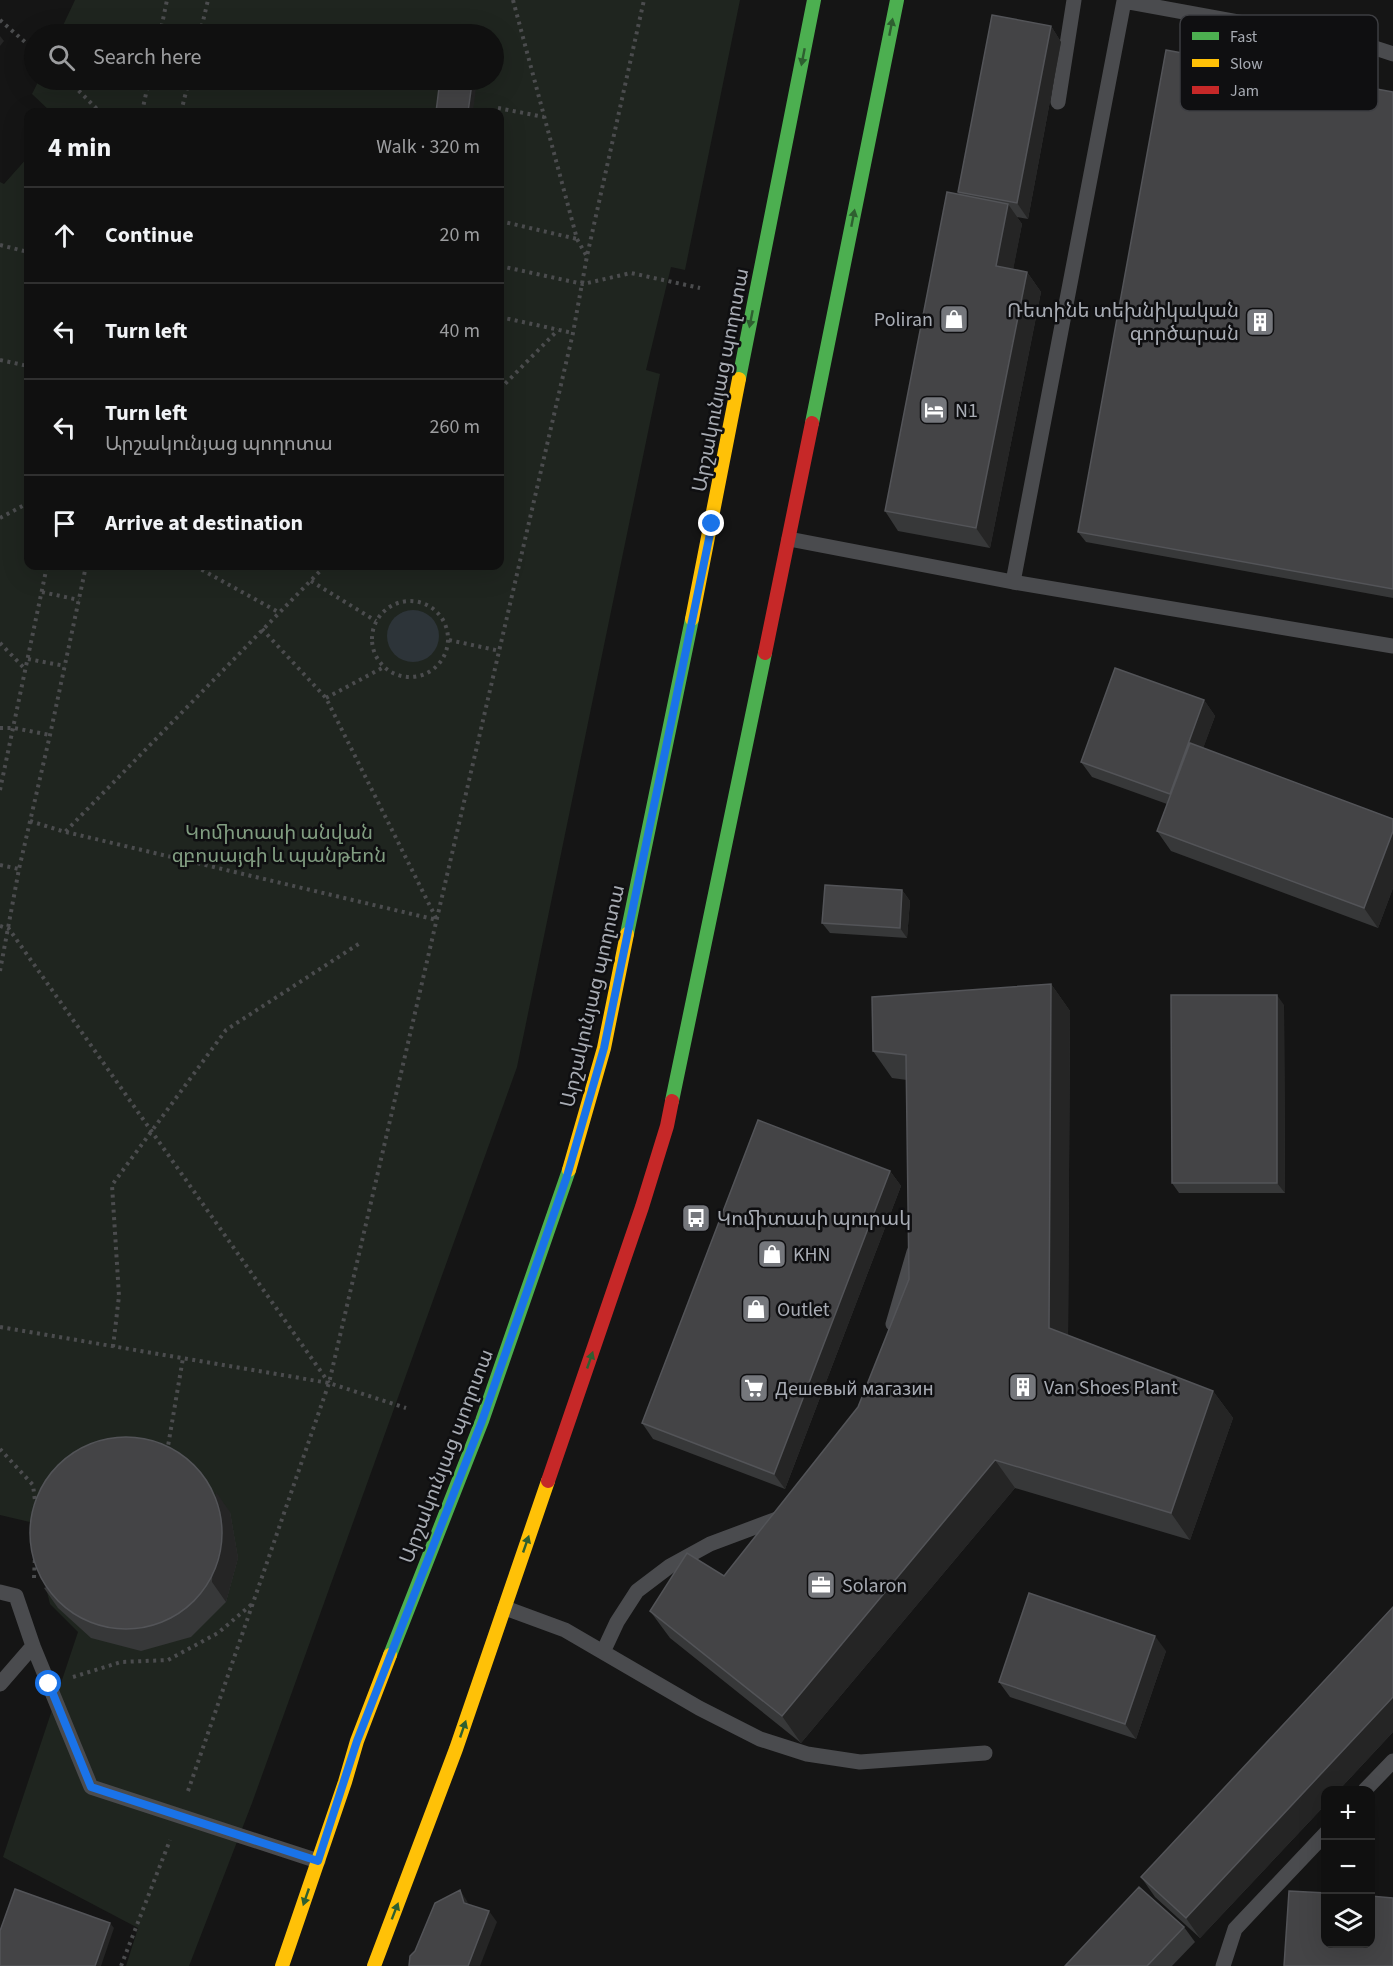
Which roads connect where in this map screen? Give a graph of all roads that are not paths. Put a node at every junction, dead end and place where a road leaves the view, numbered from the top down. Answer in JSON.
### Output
{"nodes":[{"id":1,"x":814,"y":0,"type":"edge"},
{"id":2,"x":897,"y":0,"type":"edge"},
{"id":3,"x":1074,"y":0,"type":"edge"},
{"id":4,"x":1200,"y":15,"type":"edge"},
{"id":5,"x":1378,"y":49,"type":"edge"},
{"id":6,"x":1393,"y":54,"type":"edge"},
{"id":7,"x":1058,"y":102,"type":"dead end"},
{"id":8,"x":789,"y":539,"type":"junction"},
{"id":9,"x":1013,"y":582,"type":"junction"},
{"id":10,"x":1393,"y":645,"type":"edge"},
{"id":11,"x":917,"y":1242,"type":"edge"},
{"id":12,"x":887,"y":1341,"type":"edge"},
{"id":13,"x":802,"y":1510,"type":"edge"},
{"id":14,"x":0,"y":1592,"type":"edge"},
{"id":15,"x":504,"y":1608,"type":"junction"},
{"id":16,"x":33,"y":1646,"type":"junction"},
{"id":17,"x":603,"y":1652,"type":"junction"},
{"id":18,"x":0,"y":1684,"type":"edge"},
{"id":19,"x":985,"y":1753,"type":"dead end"},
{"id":20,"x":1393,"y":1761,"type":"edge"},
{"id":21,"x":1370,"y":1786,"type":"edge"},
{"id":22,"x":1321,"y":1838,"type":"edge"},
{"id":23,"x":318,"y":1861,"type":"junction"},
{"id":24,"x":282,"y":1966,"type":"edge"},
{"id":25,"x":374,"y":1966,"type":"edge"},
{"id":26,"x":1223,"y":1966,"type":"edge"}],
"edges":[{"from":1,"to":23,"type":"main road","name":"Արշակունյաց պողոտա","one_way":true},
{"from":8,"to":2,"type":"main road","one_way":true},
{"from":3,"to":7,"type":"lane"},
{"from":4,"to":9,"type":"lane"},
{"from":5,"to":6,"type":"lane"},
{"from":8,"to":9,"type":"lane"},
{"from":15,"to":8,"type":"main road","one_way":true},
{"from":9,"to":10,"type":"lane"},
{"from":11,"to":12,"type":"lane"},
{"from":13,"to":17,"type":"lane"},
{"from":14,"to":16,"type":"lane"},
{"from":15,"to":17,"type":"lane"},
{"from":25,"to":15,"type":"main road","one_way":true},
{"from":16,"to":18,"type":"lane"},
{"from":16,"to":23,"type":"lane"},
{"from":17,"to":19,"type":"lane"},
{"from":20,"to":21,"type":"lane"},
{"from":22,"to":26,"type":"lane"},
{"from":23,"to":24,"type":"main road","name":"Արշակունյաց պողոտա","one_way":true}]}
